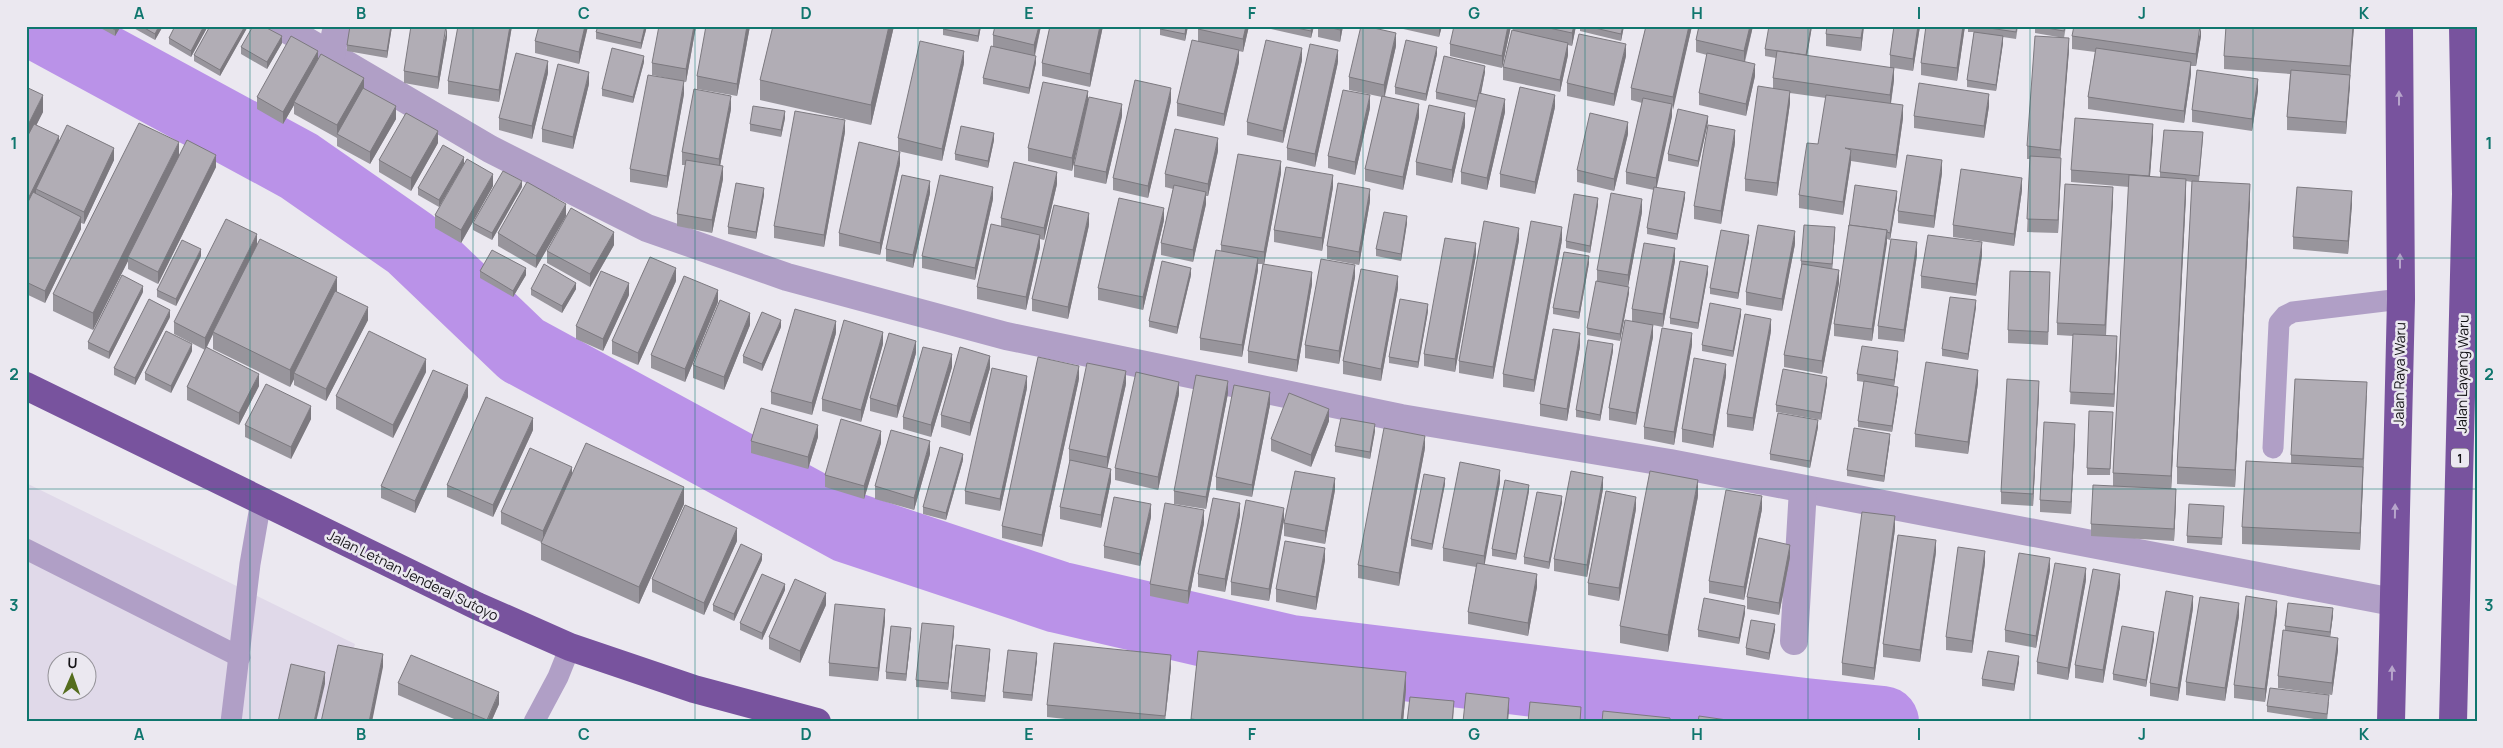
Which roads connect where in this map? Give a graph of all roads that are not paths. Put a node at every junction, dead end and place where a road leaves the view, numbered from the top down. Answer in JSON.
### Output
{"nodes":[{"id":1,"x":281,"y":26,"type":"edge"},
{"id":2,"x":337,"y":26,"type":"edge"},
{"id":3,"x":2399,"y":26,"type":"edge"},
{"id":4,"x":2463,"y":26,"type":"edge"},
{"id":5,"x":331,"y":55,"type":"junction"},
{"id":6,"x":2401,"y":299,"type":"junction"},
{"id":7,"x":26,"y":386,"type":"edge"},
{"id":8,"x":2273,"y":448,"type":"dead end"},
{"id":9,"x":1803,"y":490,"type":"junction"},
{"id":10,"x":261,"y":500,"type":"junction"},
{"id":11,"x":26,"y":549,"type":"edge"},
{"id":12,"x":2393,"y":602,"type":"junction"},
{"id":13,"x":1794,"y":641,"type":"dead end"},
{"id":14,"x":570,"y":647,"type":"junction"},
{"id":15,"x":240,"y":657,"type":"junction"},
{"id":16,"x":231,"y":722,"type":"edge"},
{"id":17,"x":534,"y":722,"type":"edge"},
{"id":18,"x":817,"y":722,"type":"edge"},
{"id":19,"x":2391,"y":722,"type":"edge"},
{"id":20,"x":2453,"y":722,"type":"edge"}],
"edges":[{"from":1,"to":5,"type":"street"},
{"from":2,"to":5,"type":"street"},
{"from":6,"to":3,"type":"highway","name":"Jalan Raya Waru","one_way":true},
{"from":4,"to":20,"type":"highway","name":"Jalan Layang Waru","number":"1"},
{"from":5,"to":9,"type":"street"},
{"from":6,"to":8,"type":"lane"},
{"from":12,"to":6,"type":"highway","name":"Jalan Raya Waru","one_way":true},
{"from":7,"to":10,"type":"highway","name":"Jalan Letnan Jenderal Sutoyo"},
{"from":9,"to":12,"type":"street"},
{"from":9,"to":13,"type":"street"},
{"from":10,"to":14,"type":"highway","name":"Jalan Letnan Jenderal Sutoyo"},
{"from":10,"to":15,"type":"lane"},
{"from":11,"to":15,"type":"lane"},
{"from":19,"to":12,"type":"highway","name":"Jalan Raya Waru","one_way":true},
{"from":14,"to":17,"type":"lane"},
{"from":14,"to":18,"type":"highway","name":"Jalan Letnan Jenderal Sutoyo"},
{"from":15,"to":16,"type":"lane"}]}
